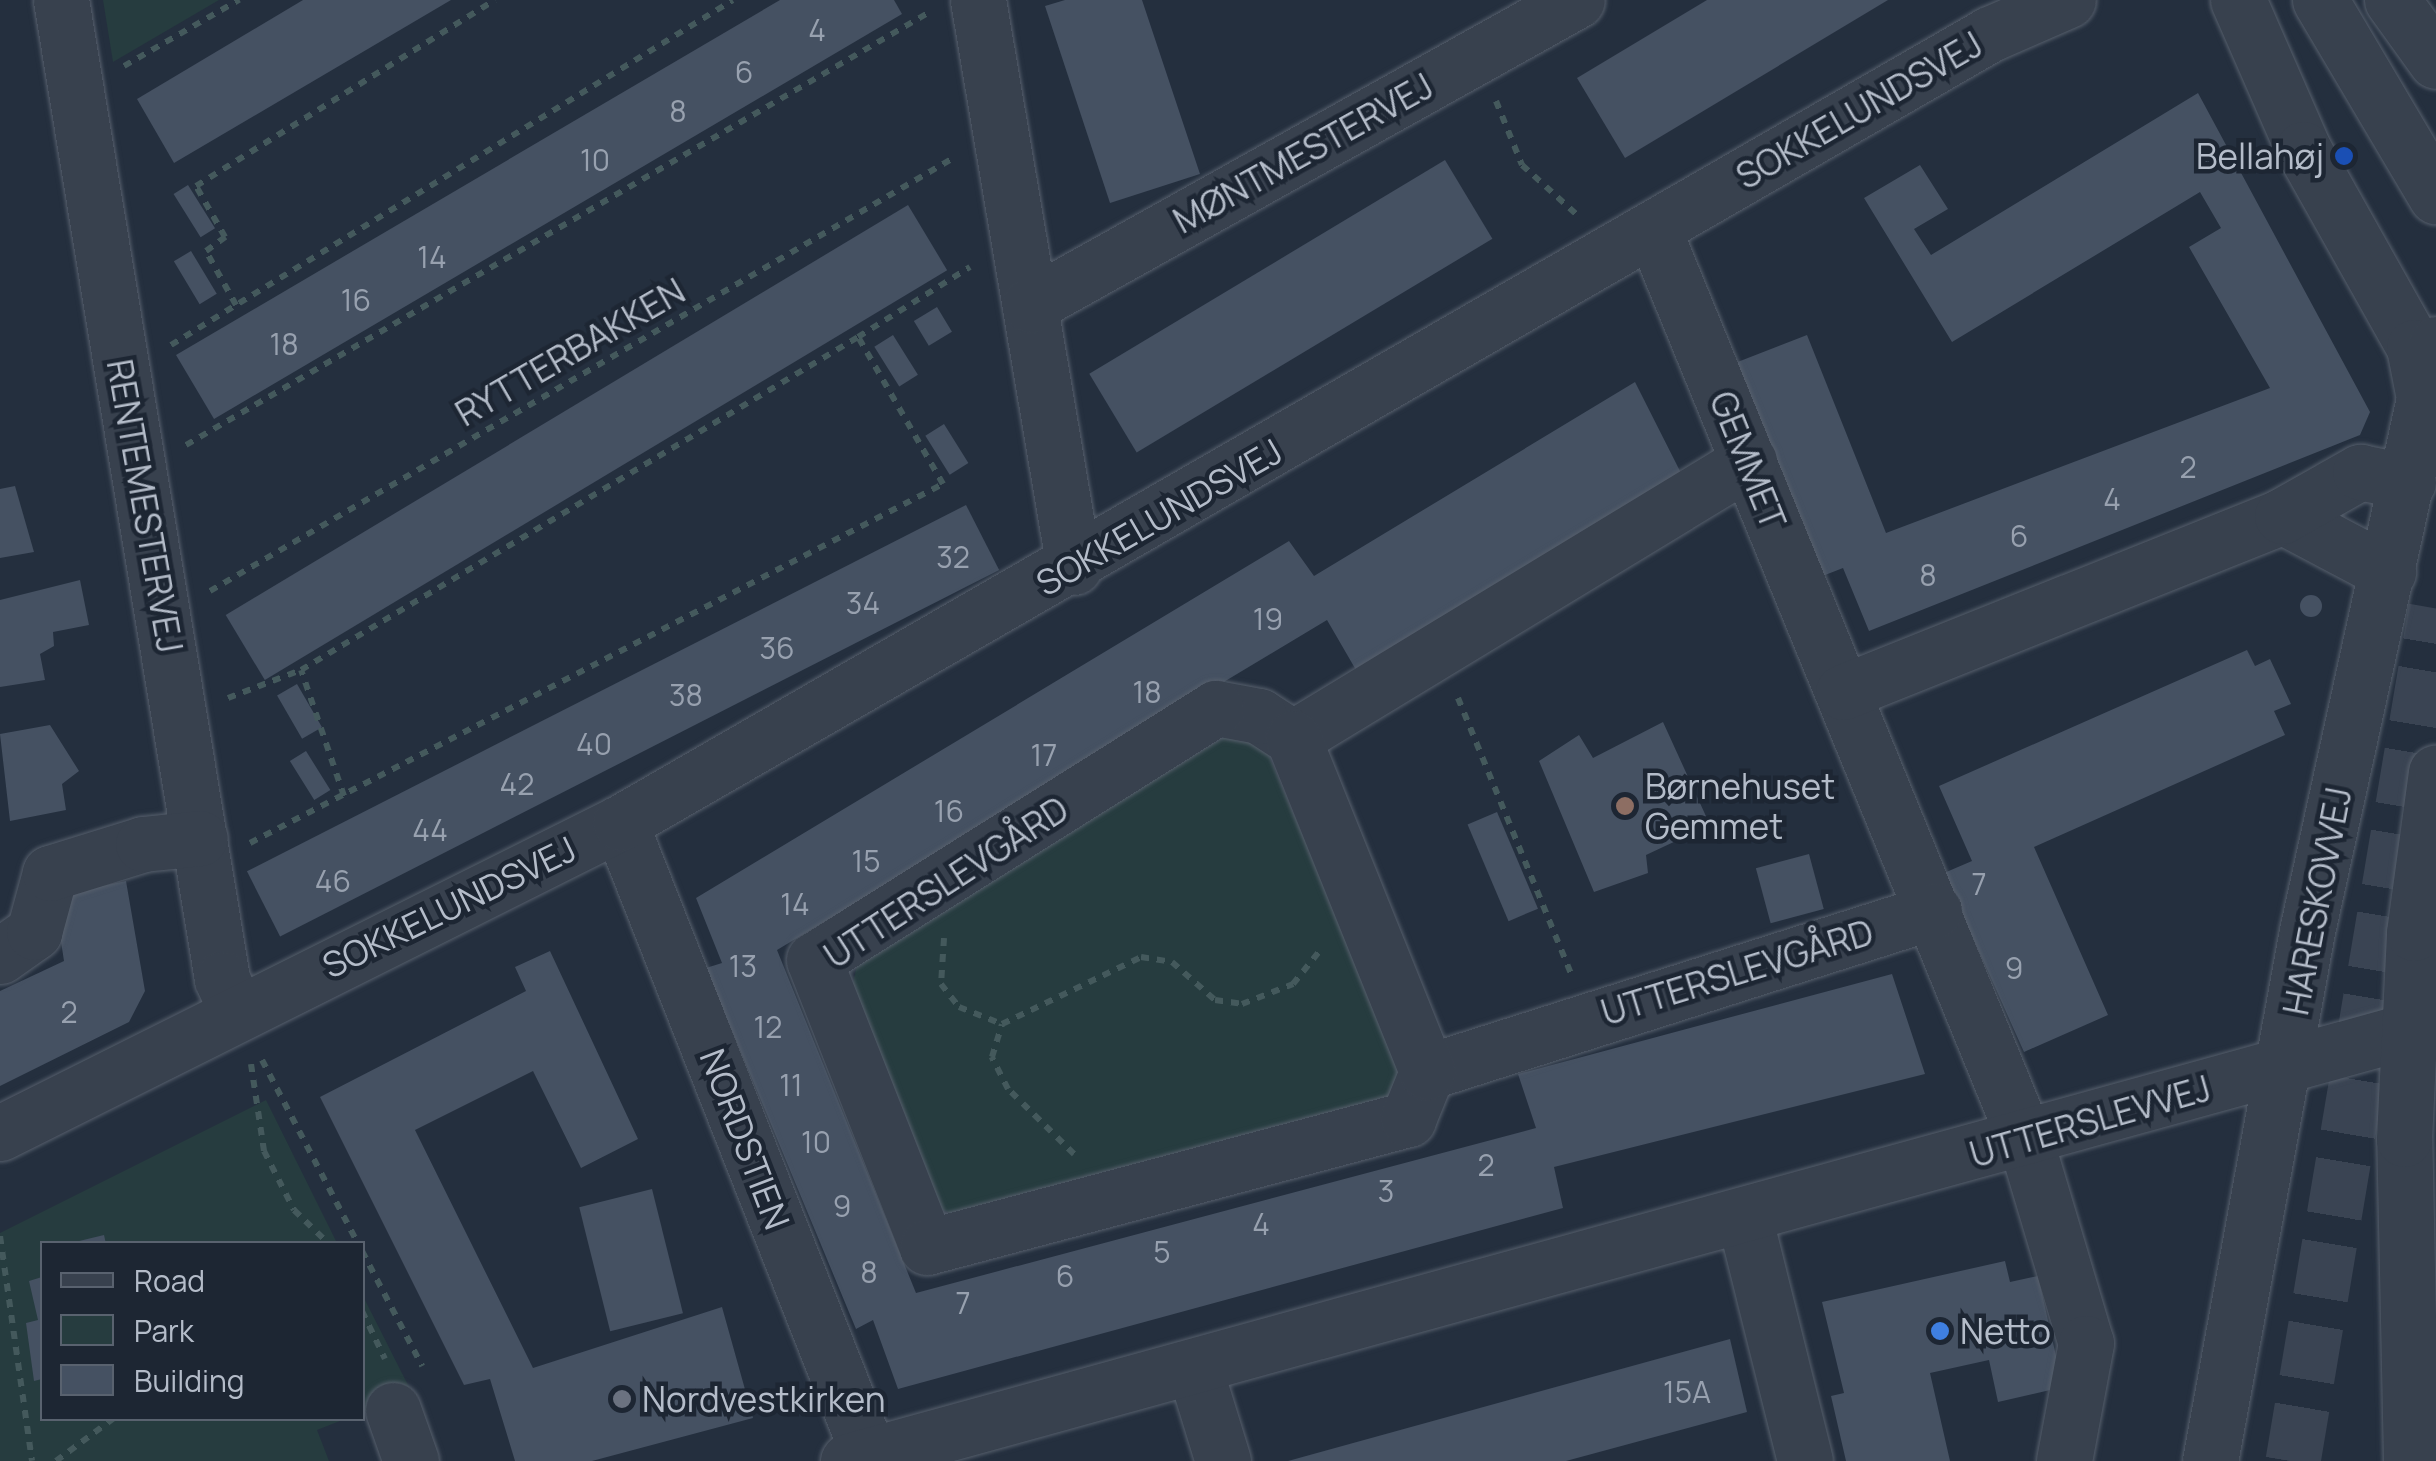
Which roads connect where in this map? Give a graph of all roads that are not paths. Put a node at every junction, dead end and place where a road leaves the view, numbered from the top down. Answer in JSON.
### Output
{"nodes":[{"id":1,"x":61,"y":0,"type":"edge"},
{"id":2,"x":1577,"y":0,"type":"edge"},
{"id":3,"x":2068,"y":0,"type":"edge"},
{"id":4,"x":2238,"y":0,"type":"edge"},
{"id":5,"x":2320,"y":0,"type":"edge"},
{"id":6,"x":2392,"y":0,"type":"edge"},
{"id":7,"x":957,"y":4,"type":"edge"},
{"id":8,"x":2436,"y":60,"type":"edge"},
{"id":9,"x":2436,"y":196,"type":"edge"},
{"id":10,"x":1653,"y":229,"type":"junction"},
{"id":11,"x":1030,"y":306,"type":"junction"},
{"id":12,"x":2436,"y":344,"type":"edge"},
{"id":13,"x":2424,"y":402,"type":"junction"},
{"id":14,"x":1749,"y":462,"type":"junction"},
{"id":15,"x":2408,"y":482,"type":"junction"},
{"id":16,"x":2282,"y":516,"type":"junction"},
{"id":17,"x":1074,"y":567,"type":"junction"},
{"id":18,"x":2388,"y":572,"type":"junction"},
{"id":19,"x":1844,"y":692,"type":"junction"},
{"id":20,"x":1293,"y":738,"type":"junction"},
{"id":21,"x":2436,"y":772,"type":"edge"},
{"id":22,"x":620,"y":824,"type":"junction"},
{"id":23,"x":202,"y":853,"type":"junction"},
{"id":24,"x":1934,"y":911,"type":"junction"},
{"id":25,"x":0,"y":956,"type":"edge"},
{"id":26,"x":236,"y":1010,"type":"junction"},
{"id":27,"x":2422,"y":1026,"type":"edge"},
{"id":28,"x":2286,"y":1065,"type":"junction"},
{"id":29,"x":1426,"y":1072,"type":"junction"},
{"id":30,"x":0,"y":1133,"type":"edge"},
{"id":31,"x":2025,"y":1139,"type":"junction"},
{"id":32,"x":1745,"y":1220,"type":"junction"},
{"id":33,"x":1195,"y":1370,"type":"junction"},
{"id":34,"x":409,"y":1390,"type":"road end"},
{"id":35,"x":858,"y":1458,"type":"edge"},
{"id":36,"x":411,"y":1461,"type":"edge"},
{"id":37,"x":1224,"y":1461,"type":"edge"},
{"id":38,"x":1805,"y":1461,"type":"edge"},
{"id":39,"x":2064,"y":1461,"type":"edge"},
{"id":40,"x":2210,"y":1461,"type":"edge"},
{"id":41,"x":2411,"y":1461,"type":"edge"}],
"edges":[{"from":1,"to":23,"type":"street","name":"RENTEMESTERVEJ"},
{"from":2,"to":11,"type":"street","name":"MØNTMESTERVEJ"},
{"from":3,"to":10,"type":"street","name":"SOKKELUNDSVEJ"},
{"from":4,"to":13,"type":"street"},
{"from":5,"to":9,"type":"street"},
{"from":6,"to":8,"type":"street"},
{"from":7,"to":11,"type":"street"},
{"from":10,"to":14,"type":"street","name":"GEMMET"},
{"from":10,"to":17,"type":"street","name":"SOKKELUNDSVEJ"},
{"from":11,"to":17,"type":"street"},
{"from":12,"to":13,"type":"street","name":"HARESKOVVEJ"},
{"from":13,"to":15,"type":"street","name":"HARESKOVVEJ"},
{"from":14,"to":19,"type":"street","name":"GEMMET"},
{"from":14,"to":20,"type":"street"},
{"from":15,"to":16,"type":"street"},
{"from":15,"to":18,"type":"street","name":"HARESKOVVEJ"},
{"from":16,"to":18,"type":"street"},
{"from":16,"to":19,"type":"street"},
{"from":17,"to":22,"type":"street","name":"SOKKELUNDSVEJ"},
{"from":18,"to":28,"type":"street","name":"HARESKOVVEJ"},
{"from":19,"to":24,"type":"street","name":"GEMMET"},
{"from":20,"to":29,"type":"street"},
{"from":20,"to":29,"type":"street","name":"UTTERSLEVGÅRD"},
{"from":21,"to":27,"type":"street"},
{"from":22,"to":26,"type":"street","name":"SOKKELUNDSVEJ"},
{"from":22,"to":35,"type":"street","name":"NORDSTIEN"},
{"from":23,"to":25,"type":"street"},
{"from":23,"to":26,"type":"street","name":"RENTEMESTERVEJ"},
{"from":24,"to":29,"type":"street","name":"UTTERSLEVGÅRD"},
{"from":24,"to":31,"type":"street","name":"GEMMET"},
{"from":26,"to":30,"type":"street","name":"SOKKELUNDSVEJ"},
{"from":27,"to":28,"type":"street","name":"UTTERSLEVVEJ"},
{"from":27,"to":41,"type":"street"},
{"from":28,"to":31,"type":"street","name":"UTTERSLEVVEJ"},
{"from":28,"to":40,"type":"street","name":"HARESKOVVEJ"},
{"from":31,"to":32,"type":"street","name":"UTTERSLEVVEJ"},
{"from":31,"to":39,"type":"street","name":"GEMMET"},
{"from":32,"to":33,"type":"street","name":"UTTERSLEVVEJ"},
{"from":32,"to":38,"type":"street"},
{"from":33,"to":35,"type":"street","name":"UTTERSLEVVEJ"},
{"from":33,"to":37,"type":"street"},
{"from":34,"to":36,"type":"street"}]}
